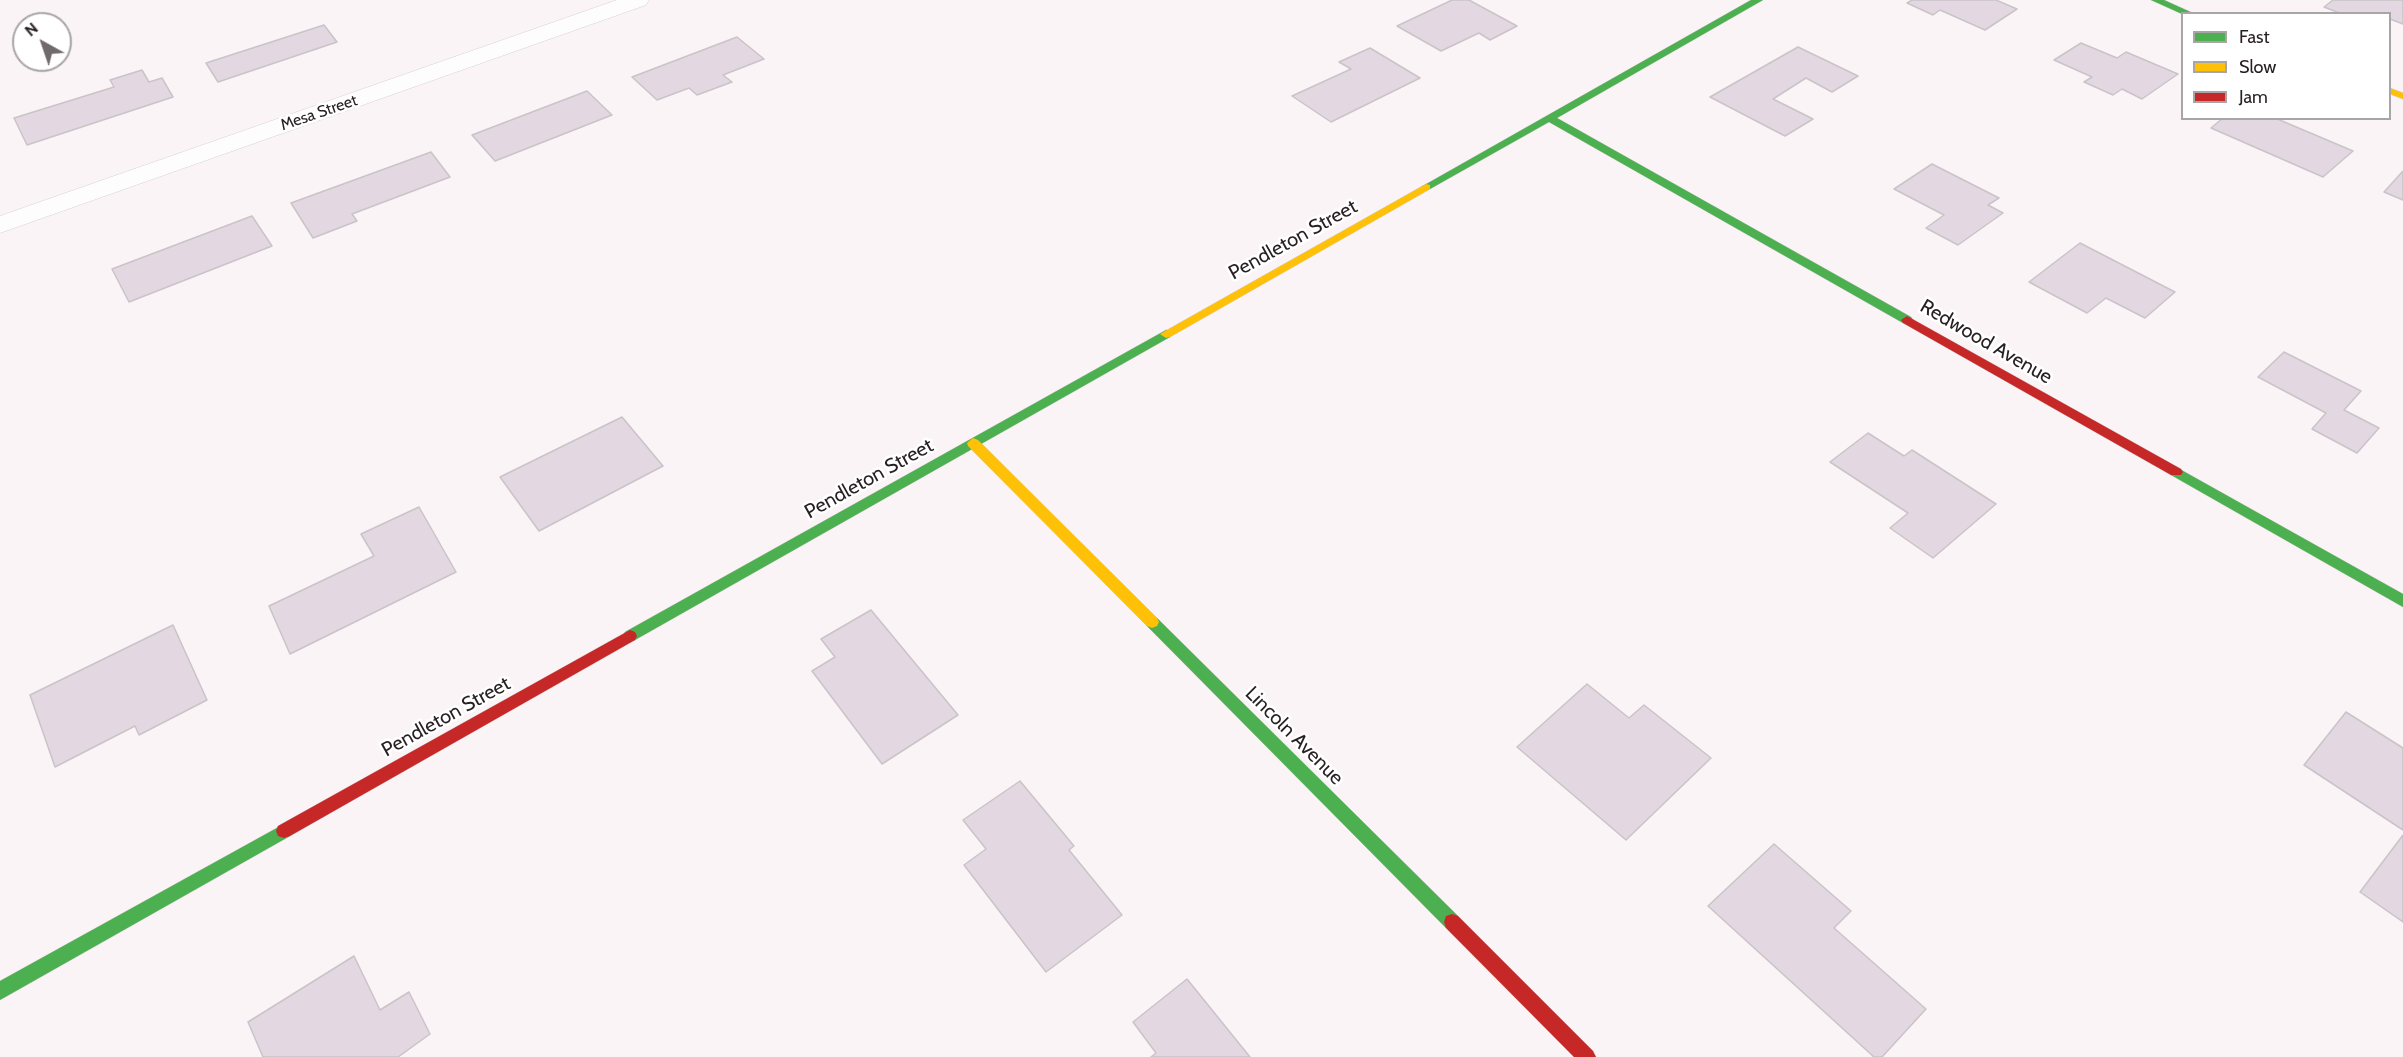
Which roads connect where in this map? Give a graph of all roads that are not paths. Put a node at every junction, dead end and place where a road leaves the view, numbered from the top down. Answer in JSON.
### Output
{"nodes":[{"id":1,"x":638,"y":0,"type":"edge"},
{"id":2,"x":1758,"y":0,"type":"edge"},
{"id":3,"x":2156,"y":0,"type":"edge"},
{"id":4,"x":2186,"y":12,"type":"edge"},
{"id":5,"x":1550,"y":118,"type":"junction"},
{"id":6,"x":0,"y":225,"type":"edge"},
{"id":7,"x":973,"y":442,"type":"junction"},
{"id":8,"x":2403,"y":601,"type":"edge"},
{"id":9,"x":0,"y":991,"type":"edge"},
{"id":10,"x":1587,"y":1057,"type":"edge"}],
"edges":[{"from":1,"to":6,"type":"street","name":"Mesa Street"},
{"from":2,"to":5,"type":"street","name":"Pendleton Street"},
{"from":3,"to":4,"type":"street"},
{"from":5,"to":7,"type":"street","name":"Pendleton Street"},
{"from":5,"to":8,"type":"street","name":"Redwood Avenue"},
{"from":7,"to":9,"type":"street","name":"Pendleton Street"},
{"from":7,"to":10,"type":"street","name":"Lincoln Avenue"}]}
